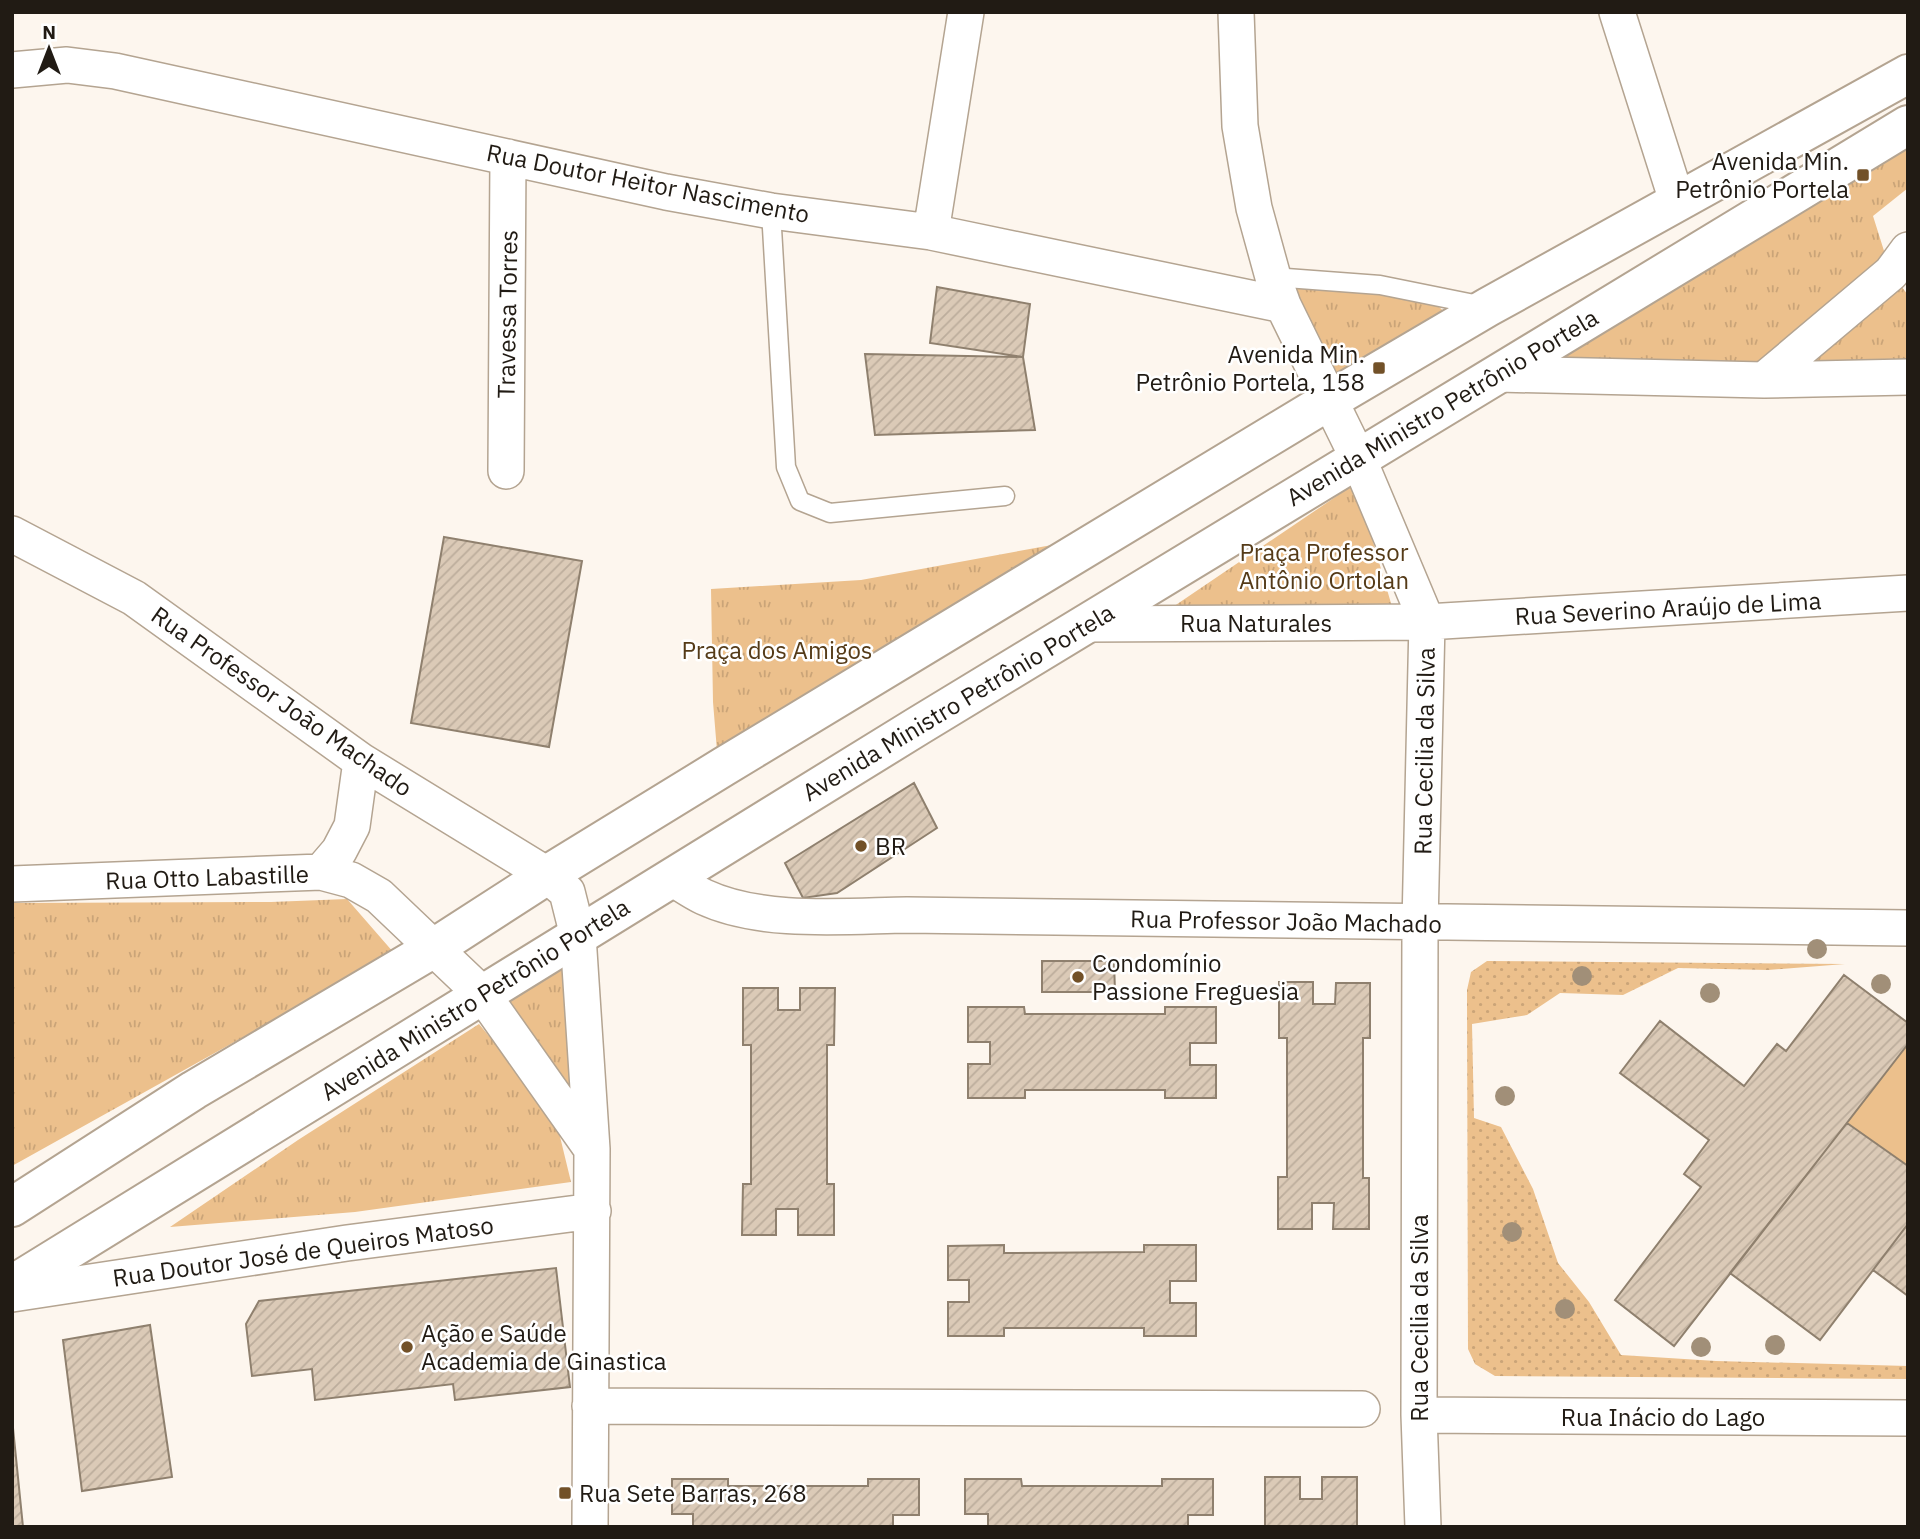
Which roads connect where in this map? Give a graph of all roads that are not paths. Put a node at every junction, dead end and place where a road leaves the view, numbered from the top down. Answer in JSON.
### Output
{"nodes":[{"id":1,"x":966,"y":12,"type":"edge"},
{"id":2,"x":1236,"y":12,"type":"edge"},
{"id":3,"x":1626,"y":16,"type":"edge"},
{"id":4,"x":12,"y":70,"type":"edge"},
{"id":5,"x":1908,"y":74,"type":"edge"},
{"id":6,"x":1908,"y":125,"type":"edge"},
{"id":7,"x":509,"y":157,"type":"junction"},
{"id":8,"x":1677,"y":201,"type":"junction"},
{"id":9,"x":771,"y":211,"type":"junction"},
{"id":10,"x":931,"y":232,"type":"junction"},
{"id":11,"x":1902,"y":273,"type":"edge"},
{"id":12,"x":1278,"y":291,"type":"junction"},
{"id":13,"x":1488,"y":307,"type":"junction"},
{"id":14,"x":1498,"y":374,"type":"junction"},
{"id":15,"x":1908,"y":377,"type":"edge"},
{"id":16,"x":1764,"y":380,"type":"junction"},
{"id":17,"x":1330,"y":400,"type":"junction"},
{"id":18,"x":1358,"y":458,"type":"junction"},
{"id":19,"x":506,"y":471,"type":"dead end"},
{"id":20,"x":1005,"y":496,"type":"dead end"},
{"id":21,"x":12,"y":534,"type":"edge"},
{"id":22,"x":1908,"y":593,"type":"edge"},
{"id":23,"x":1427,"y":622,"type":"junction"},
{"id":24,"x":1085,"y":624,"type":"junction"},
{"id":25,"x":360,"y":761,"type":"junction"},
{"id":26,"x":321,"y":872,"type":"junction"},
{"id":27,"x":547,"y":875,"type":"junction"},
{"id":28,"x":672,"y":878,"type":"junction"},
{"id":29,"x":12,"y":884,"type":"edge"},
{"id":30,"x":1420,"y":924,"type":"junction"},
{"id":31,"x":1908,"y":928,"type":"edge"},
{"id":32,"x":578,"y":936,"type":"junction"},
{"id":33,"x":434,"y":948,"type":"junction"},
{"id":34,"x":483,"y":995,"type":"junction"},
{"id":35,"x":592,"y":1149,"type":"junction"},
{"id":36,"x":12,"y":1207,"type":"edge"},
{"id":37,"x":593,"y":1211,"type":"junction"},
{"id":38,"x":12,"y":1285,"type":"edge"},
{"id":39,"x":12,"y":1294,"type":"edge"},
{"id":40,"x":590,"y":1406,"type":"junction"},
{"id":41,"x":1362,"y":1409,"type":"dead end"},
{"id":42,"x":1419,"y":1415,"type":"junction"},
{"id":43,"x":1908,"y":1418,"type":"edge"},
{"id":44,"x":590,"y":1527,"type":"edge"},
{"id":45,"x":1423,"y":1527,"type":"edge"}],
"edges":[{"from":1,"to":10,"type":"street"},
{"from":2,"to":12,"type":"street","name":"Rua Cecilia da Silva"},
{"from":3,"to":8,"type":"street"},
{"from":4,"to":7,"type":"street","name":"Rua Doutor Heitor Nascimento"},
{"from":5,"to":8,"type":"main road"},
{"from":6,"to":14,"type":"main road","name":"Avenida Ministro Petrônio Portela"},
{"from":7,"to":9,"type":"street","name":"Rua Doutor Heitor Nascimento"},
{"from":7,"to":19,"type":"street","name":"Travessa Torres"},
{"from":8,"to":13,"type":"main road"},
{"from":9,"to":10,"type":"street","name":"Rua Doutor Heitor Nascimento"},
{"from":9,"to":20,"type":"lane"},
{"from":10,"to":12,"type":"street","name":"Rua Doutor Heitor Nascimento"},
{"from":11,"to":16,"type":"street"},
{"from":12,"to":13,"type":"lane"},
{"from":12,"to":17,"type":"street","name":"Rua Cecilia da Silva"},
{"from":13,"to":17,"type":"main road"},
{"from":14,"to":16,"type":"street"},
{"from":14,"to":18,"type":"main road","name":"Avenida Ministro Petrônio Portela"},
{"from":15,"to":16,"type":"street"},
{"from":17,"to":18,"type":"street","name":"Rua Cecilia da Silva"},
{"from":17,"to":27,"type":"main road"},
{"from":18,"to":23,"type":"street","name":"Rua Cecilia da Silva"},
{"from":18,"to":24,"type":"main road","name":"Avenida Ministro Petrônio Portela"},
{"from":21,"to":25,"type":"street","name":"Rua Professor João Machado"},
{"from":22,"to":23,"type":"street","name":"Rua Severino Araújo de Lima"},
{"from":23,"to":24,"type":"street","name":"Rua Naturales"},
{"from":23,"to":30,"type":"street","name":"Rua Cecilia da Silva"},
{"from":24,"to":28,"type":"main road","name":"Avenida Ministro Petrônio Portela"},
{"from":25,"to":26,"type":"street"},
{"from":25,"to":27,"type":"street","name":"Rua Professor João Machado"},
{"from":26,"to":29,"type":"street","name":"Rua Otto Labastille"},
{"from":26,"to":33,"type":"street","name":"Rua Otto Labastille"},
{"from":27,"to":32,"type":"street","name":"Rua Professor João Machado"},
{"from":27,"to":33,"type":"main road"},
{"from":28,"to":30,"type":"street","name":"Rua Professor João Machado"},
{"from":28,"to":32,"type":"main road","name":"Avenida Ministro Petrônio Portela"},
{"from":30,"to":31,"type":"street","name":"Rua Professor João Machado"},
{"from":30,"to":42,"type":"street","name":"Rua Cecilia da Silva"},
{"from":32,"to":34,"type":"main road","name":"Avenida Ministro Petrônio Portela"},
{"from":32,"to":35,"type":"street","name":"Rua Professor João Machado"},
{"from":33,"to":34,"type":"street","name":"Rua Otto Labastille"},
{"from":33,"to":36,"type":"main road"},
{"from":34,"to":35,"type":"street","name":"Rua Otto Labastille"},
{"from":34,"to":38,"type":"main road","name":"Avenida Ministro Petrônio Portela"},
{"from":35,"to":37,"type":"street","name":"Rua Professor João Machado"},
{"from":37,"to":39,"type":"street","name":"Rua Doutor José de Queiros Matoso"},
{"from":37,"to":40,"type":"street","name":"Rua Professor João Machado"},
{"from":40,"to":41,"type":"street"},
{"from":40,"to":44,"type":"street","name":"Rua Professor João Machado"},
{"from":42,"to":43,"type":"street","name":"Rua Inácio do Lago"},
{"from":42,"to":45,"type":"street","name":"Rua Cecilia da Silva"}]}
